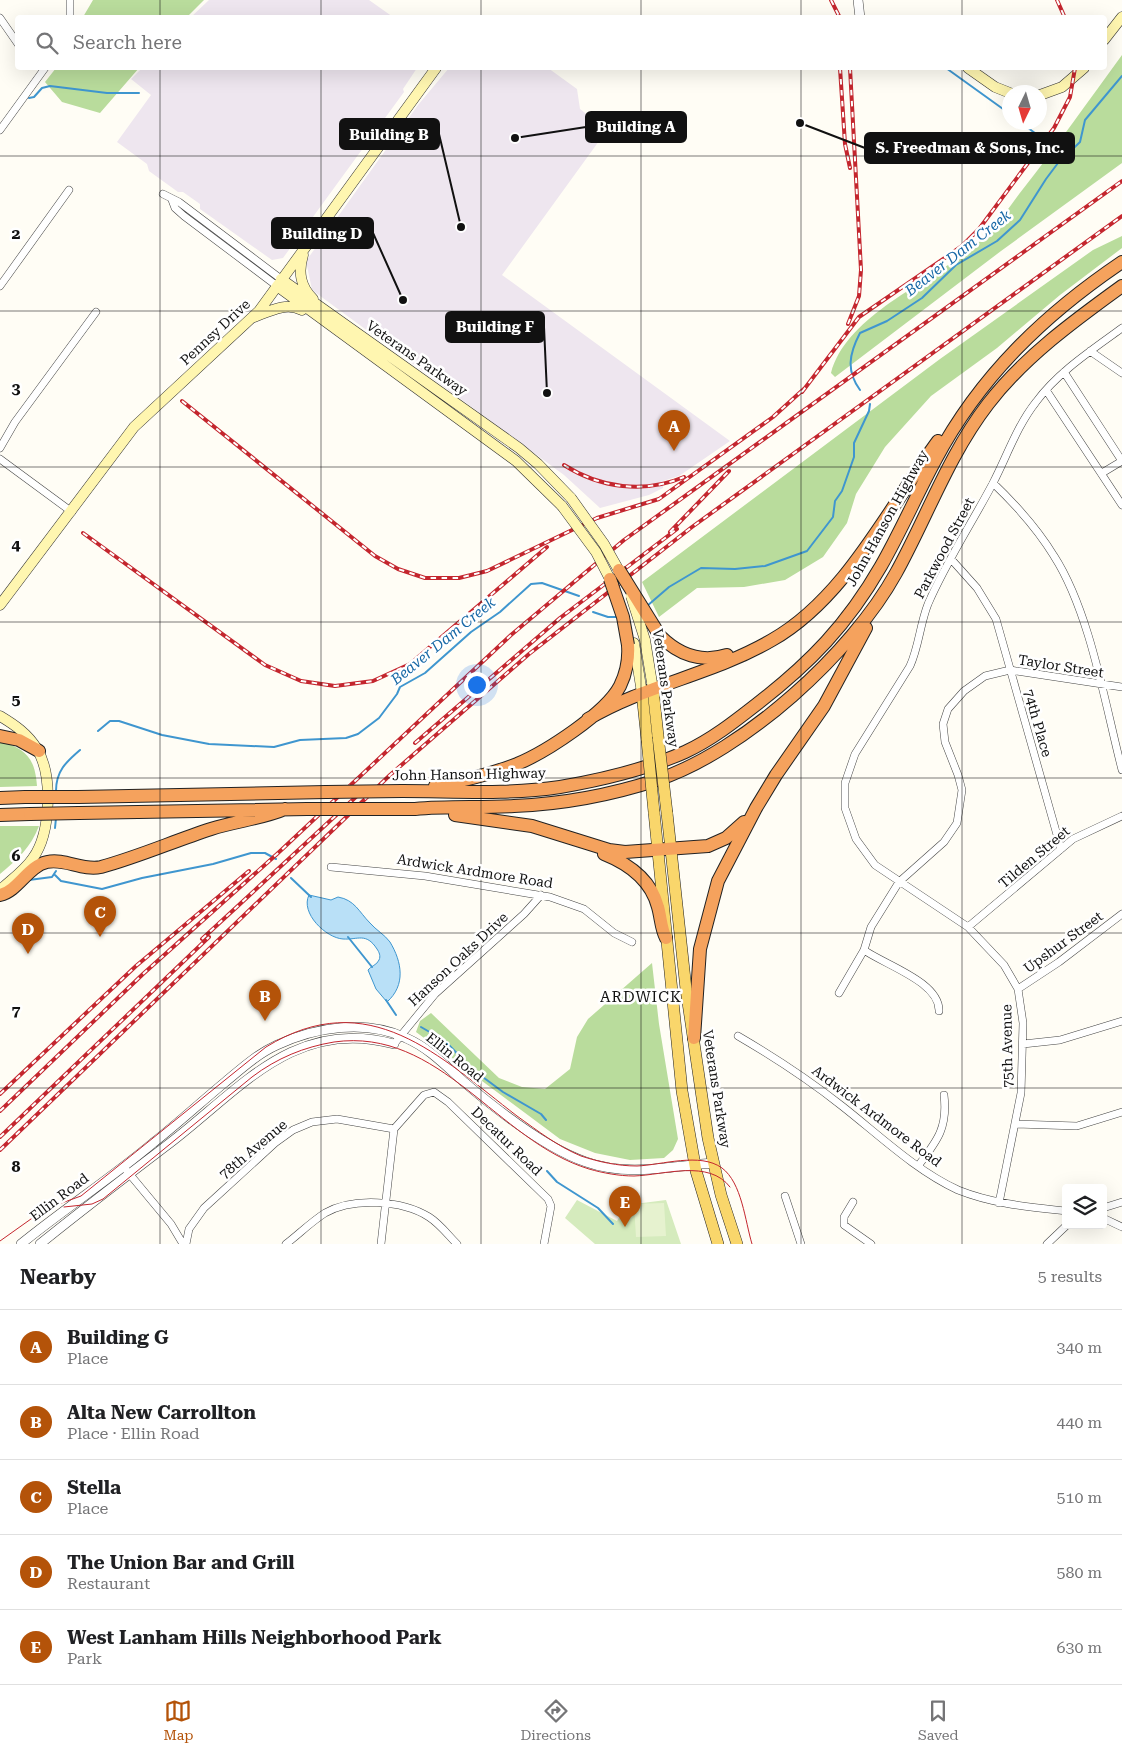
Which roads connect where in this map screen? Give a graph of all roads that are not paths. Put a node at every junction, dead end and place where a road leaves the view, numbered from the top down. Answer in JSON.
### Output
{"nodes":[{"id":1,"x":70,"y":0,"type":"edge"},
{"id":2,"x":858,"y":0,"type":"edge"},
{"id":3,"x":70,"y":15,"type":"edge"},
{"id":4,"x":860,"y":15,"type":"edge"},
{"id":5,"x":1122,"y":17,"type":"edge"},
{"id":6,"x":0,"y":18,"type":"edge"},
{"id":7,"x":1107,"y":36,"type":"edge"},
{"id":8,"x":15,"y":40,"type":"edge"},
{"id":9,"x":43,"y":70,"type":"edge"},
{"id":10,"x":435,"y":70,"type":"edge"},
{"id":11,"x":971,"y":70,"type":"edge"},
{"id":12,"x":1082,"y":70,"type":"edge"},
{"id":13,"x":1002,"y":90,"type":"edge"},
{"id":14,"x":1047,"y":92,"type":"edge"},
{"id":15,"x":0,"y":130,"type":"edge"},
{"id":16,"x":69,"y":190,"type":"dead end"},
{"id":17,"x":163,"y":194,"type":"dead end"},
{"id":18,"x":304,"y":250,"type":"junction"},
{"id":19,"x":1122,"y":262,"type":"edge"},
{"id":20,"x":279,"y":283,"type":"junction"},
{"id":21,"x":0,"y":286,"type":"edge"},
{"id":22,"x":1122,"y":286,"type":"edge"},
{"id":23,"x":96,"y":312,"type":"dead end"},
{"id":24,"x":313,"y":314,"type":"junction"},
{"id":25,"x":332,"y":316,"type":"junction"},
{"id":26,"x":253,"y":318,"type":"junction"},
{"id":27,"x":1122,"y":328,"type":"edge"},
{"id":28,"x":1090,"y":351,"type":"junction"},
{"id":29,"x":1064,"y":372,"type":"junction"},
{"id":30,"x":1122,"y":373,"type":"edge"},
{"id":31,"x":984,"y":385,"type":"junction"},
{"id":32,"x":1046,"y":390,"type":"junction"},
{"id":33,"x":0,"y":448,"type":"edge"},
{"id":34,"x":0,"y":460,"type":"edge"},
{"id":35,"x":1122,"y":461,"type":"edge"},
{"id":36,"x":1102,"y":473,"type":"junction"},
{"id":37,"x":993,"y":483,"type":"junction"},
{"id":38,"x":1122,"y":505,"type":"edge"},
{"id":39,"x":72,"y":512,"type":"junction"},
{"id":40,"x":951,"y":559,"type":"junction"},
{"id":41,"x":896,"y":573,"type":"junction"},
{"id":42,"x":614,"y":574,"type":"junction"},
{"id":43,"x":0,"y":605,"type":"edge"},
{"id":44,"x":809,"y":612,"type":"junction"},
{"id":45,"x":631,"y":644,"type":"junction"},
{"id":46,"x":1010,"y":670,"type":"junction"},
{"id":47,"x":1100,"y":684,"type":"junction"},
{"id":48,"x":1122,"y":687,"type":"edge"},
{"id":49,"x":647,"y":691,"type":"junction"},
{"id":50,"x":0,"y":716,"type":"edge"},
{"id":51,"x":588,"y":719,"type":"junction"},
{"id":52,"x":0,"y":736,"type":"edge"},
{"id":53,"x":653,"y":738,"type":"junction"},
{"id":54,"x":39,"y":751,"type":"junction"},
{"id":55,"x":1122,"y":770,"type":"edge"},
{"id":56,"x":402,"y":791,"type":"junction"},
{"id":57,"x":0,"y":798,"type":"edge"},
{"id":58,"x":756,"y":808,"type":"junction"},
{"id":59,"x":285,"y":809,"type":"junction"},
{"id":60,"x":415,"y":809,"type":"junction"},
{"id":61,"x":0,"y":815,"type":"edge"},
{"id":62,"x":1122,"y":816,"type":"edge"},
{"id":63,"x":558,"y":834,"type":"junction"},
{"id":64,"x":1062,"y":848,"type":"junction"},
{"id":65,"x":658,"y":850,"type":"junction"},
{"id":66,"x":671,"y":850,"type":"junction"},
{"id":67,"x":331,"y":867,"type":"dead end"},
{"id":68,"x":899,"y":882,"type":"junction"},
{"id":69,"x":0,"y":890,"type":"edge"},
{"id":70,"x":541,"y":894,"type":"junction"},
{"id":71,"x":0,"y":895,"type":"edge"},
{"id":72,"x":1122,"y":914,"type":"edge"},
{"id":73,"x":968,"y":927,"type":"junction"},
{"id":74,"x":666,"y":938,"type":"junction"},
{"id":75,"x":632,"y":942,"type":"dead end"},
{"id":76,"x":864,"y":950,"type":"junction"},
{"id":77,"x":1018,"y":989,"type":"junction"},
{"id":78,"x":840,"y":993,"type":"dead end"},
{"id":79,"x":938,"y":1011,"type":"dead end"},
{"id":80,"x":1122,"y":1021,"type":"edge"},
{"id":81,"x":400,"y":1035,"type":"junction"},
{"id":82,"x":738,"y":1036,"type":"dead end"},
{"id":83,"x":694,"y":1038,"type":"junction"},
{"id":84,"x":394,"y":1044,"type":"joint"},
{"id":85,"x":1023,"y":1044,"type":"junction"},
{"id":86,"x":944,"y":1095,"type":"dead end"},
{"id":87,"x":1122,"y":1112,"type":"edge"},
{"id":88,"x":1016,"y":1124,"type":"junction"},
{"id":89,"x":394,"y":1129,"type":"junction"},
{"id":90,"x":714,"y":1163,"type":"junction"},
{"id":91,"x":694,"y":1165,"type":"junction"},
{"id":92,"x":918,"y":1166,"type":"junction"},
{"id":93,"x":126,"y":1171,"type":"junction"},
{"id":94,"x":785,"y":1196,"type":"dead end"},
{"id":95,"x":853,"y":1202,"type":"dead end"},
{"id":96,"x":1122,"y":1202,"type":"edge"},
{"id":97,"x":998,"y":1203,"type":"junction"},
{"id":98,"x":385,"y":1204,"type":"junction"},
{"id":99,"x":1107,"y":1207,"type":"edge"},
{"id":100,"x":1062,"y":1211,"type":"edge"},
{"id":101,"x":1107,"y":1220,"type":"edge"},
{"id":102,"x":171,"y":1224,"type":"junction"},
{"id":103,"x":1122,"y":1227,"type":"edge"},
{"id":104,"x":189,"y":1228,"type":"junction"},
{"id":105,"x":1063,"y":1229,"type":"edge"},
{"id":106,"x":20,"y":1244,"type":"edge"},
{"id":107,"x":40,"y":1244,"type":"edge"},
{"id":108,"x":184,"y":1244,"type":"edge"},
{"id":109,"x":286,"y":1244,"type":"edge"},
{"id":110,"x":381,"y":1244,"type":"edge"},
{"id":111,"x":457,"y":1244,"type":"edge"},
{"id":112,"x":544,"y":1244,"type":"edge"},
{"id":113,"x":718,"y":1244,"type":"edge"},
{"id":114,"x":737,"y":1244,"type":"edge"},
{"id":115,"x":800,"y":1244,"type":"edge"},
{"id":116,"x":871,"y":1244,"type":"edge"},
{"id":117,"x":1047,"y":1244,"type":"edge"}],
"edges":[{"from":1,"to":3,"type":"street"},
{"from":2,"to":4,"type":"street"},
{"from":5,"to":7,"type":"main road"},
{"from":6,"to":8,"type":"street"},
{"from":9,"to":15,"type":"street"},
{"from":10,"to":18,"type":"main road","name":"Pennsy Drive"},
{"from":11,"to":13,"type":"main road"},
{"from":12,"to":14,"type":"main road"},
{"from":16,"to":21,"type":"street"},
{"from":17,"to":20,"type":"street","name":"Veterans Parkway"},
{"from":18,"to":20,"type":"main road","name":"Pennsy Drive"},
{"from":18,"to":25,"type":"main road"},
{"from":19,"to":31,"type":"highway","name":"John Hanson Highway"},
{"from":20,"to":24,"type":"main road","name":"Veterans Parkway"},
{"from":20,"to":25,"type":"main road","name":"Veterans Parkway"},
{"from":20,"to":26,"type":"main road","name":"Pennsy Drive"},
{"from":22,"to":41,"type":"highway","name":"John Hanson Highway"},
{"from":23,"to":33,"type":"street"},
{"from":24,"to":26,"type":"main road"},
{"from":24,"to":42,"type":"main road","name":"Veterans Parkway","bridge":true},
{"from":25,"to":42,"type":"main road","name":"Veterans Parkway","bridge":true},
{"from":26,"to":39,"type":"main road","name":"Pennsy Drive"},
{"from":27,"to":28,"type":"street","name":"Parkwood Street"},
{"from":28,"to":29,"type":"street","name":"Parkwood Street"},
{"from":28,"to":30,"type":"street"},
{"from":29,"to":32,"type":"street","name":"Parkwood Street"},
{"from":29,"to":35,"type":"street"},
{"from":31,"to":44,"type":"highway"},
{"from":31,"to":56,"type":"highway","name":"John Hanson Highway"},
{"from":32,"to":36,"type":"street"},
{"from":32,"to":37,"type":"street","name":"Parkwood Street"},
{"from":34,"to":39,"type":"street"},
{"from":35,"to":36,"type":"street"},
{"from":36,"to":38,"type":"street"},
{"from":37,"to":40,"type":"street","name":"Parkwood Street"},
{"from":37,"to":47,"type":"street"},
{"from":39,"to":43,"type":"main road","name":"Pennsy Drive"},
{"from":40,"to":46,"type":"street","name":"74th Place"},
{"from":40,"to":68,"type":"street","name":"Parkwood Street"},
{"from":41,"to":58,"type":"highway"},
{"from":41,"to":60,"type":"highway","name":"John Hanson Highway"},
{"from":42,"to":44,"type":"highway","bridge":true},
{"from":42,"to":45,"type":"highway","bridge":true},
{"from":42,"to":49,"type":"main road","name":"Veterans Parkway","bridge":true},
{"from":44,"to":49,"type":"highway"},
{"from":45,"to":49,"type":"main road","name":"Veterans Parkway"},
{"from":45,"to":51,"type":"highway"},
{"from":46,"to":47,"type":"street","name":"Taylor Street"},
{"from":46,"to":64,"type":"street","name":"74th Place"},
{"from":46,"to":68,"type":"street","name":"Taylor Street"},
{"from":47,"to":48,"type":"street","name":"Taylor Street"},
{"from":47,"to":55,"type":"street"},
{"from":49,"to":51,"type":"highway"},
{"from":49,"to":53,"type":"main road","name":"Veterans Parkway"},
{"from":50,"to":54,"type":"main road"},
{"from":51,"to":56,"type":"highway"},
{"from":52,"to":54,"type":"highway"},
{"from":53,"to":65,"type":"main road","name":"Veterans Parkway","bridge":true},
{"from":53,"to":66,"type":"main road","name":"Veterans Parkway","bridge":true},
{"from":54,"to":69,"type":"main road"},
{"from":56,"to":57,"type":"highway","name":"John Hanson Highway","bridge":true},
{"from":58,"to":66,"type":"highway"},
{"from":58,"to":83,"type":"highway"},
{"from":59,"to":60,"type":"highway","name":"John Hanson Highway","bridge":true},
{"from":59,"to":61,"type":"highway","name":"John Hanson Highway","bridge":true},
{"from":59,"to":71,"type":"highway"},
{"from":60,"to":63,"type":"highway"},
{"from":62,"to":64,"type":"street","name":"Tilden Street"},
{"from":63,"to":65,"type":"highway"},
{"from":63,"to":74,"type":"highway"},
{"from":64,"to":73,"type":"street","name":"Tilden Street"},
{"from":65,"to":66,"type":"highway"},
{"from":65,"to":74,"type":"main road","name":"Veterans Parkway"},
{"from":66,"to":83,"type":"main road","name":"Veterans Parkway"},
{"from":67,"to":70,"type":"street","name":"Ardwick Ardmore Road"},
{"from":68,"to":73,"type":"street","name":"75th Avenue"},
{"from":68,"to":76,"type":"street","name":"Taylor Street"},
{"from":70,"to":75,"type":"street","name":"Ardwick Ardmore Road"},
{"from":70,"to":81,"type":"street","name":"Hanson Oaks Drive"},
{"from":72,"to":77,"type":"street","name":"Upshur Street"},
{"from":73,"to":77,"type":"street","name":"75th Avenue"},
{"from":74,"to":91,"type":"main road","name":"Veterans Parkway"},
{"from":76,"to":78,"type":"street","name":"Taylor Street"},
{"from":76,"to":79,"type":"street"},
{"from":77,"to":85,"type":"street","name":"75th Avenue"},
{"from":80,"to":85,"type":"street"},
{"from":81,"to":84,"type":"street","name":"Hanson Oaks Drive"},
{"from":81,"to":91,"type":"street","name":"Ellin Road"},
{"from":81,"to":93,"type":"street","name":"Ellin Road"},
{"from":82,"to":92,"type":"street","name":"Ardwick Ardmore Road"},
{"from":83,"to":90,"type":"main road","name":"Veterans Parkway"},
{"from":84,"to":93,"type":"street","name":"Ellin Road"},
{"from":85,"to":88,"type":"street","name":"75th Avenue"},
{"from":86,"to":92,"type":"street"},
{"from":87,"to":88,"type":"street"},
{"from":88,"to":97,"type":"street","name":"75th Avenue"},
{"from":89,"to":98,"type":"street"},
{"from":89,"to":104,"type":"street","name":"78th Avenue"},
{"from":89,"to":112,"type":"street","name":"Decatur Road"},
{"from":90,"to":91,"type":"street","name":"Ellin Road"},
{"from":90,"to":114,"type":"main road","name":"Veterans Parkway"},
{"from":91,"to":113,"type":"main road","name":"Veterans Parkway"},
{"from":92,"to":97,"type":"street","name":"Ardwick Ardmore Road"},
{"from":93,"to":102,"type":"street"},
{"from":93,"to":106,"type":"street","name":"Ellin Road"},
{"from":93,"to":107,"type":"street","name":"Ellin Road"},
{"from":94,"to":115,"type":"street"},
{"from":95,"to":116,"type":"street"},
{"from":96,"to":99,"type":"street"},
{"from":97,"to":100,"type":"street","name":"Ardwick Ardmore Road"},
{"from":98,"to":109,"type":"street"},
{"from":98,"to":110,"type":"street"},
{"from":98,"to":111,"type":"street"},
{"from":101,"to":103,"type":"street"},
{"from":102,"to":104,"type":"street"},
{"from":102,"to":108,"type":"street"},
{"from":104,"to":108,"type":"street","name":"78th Avenue"},
{"from":105,"to":117,"type":"street"}]}
